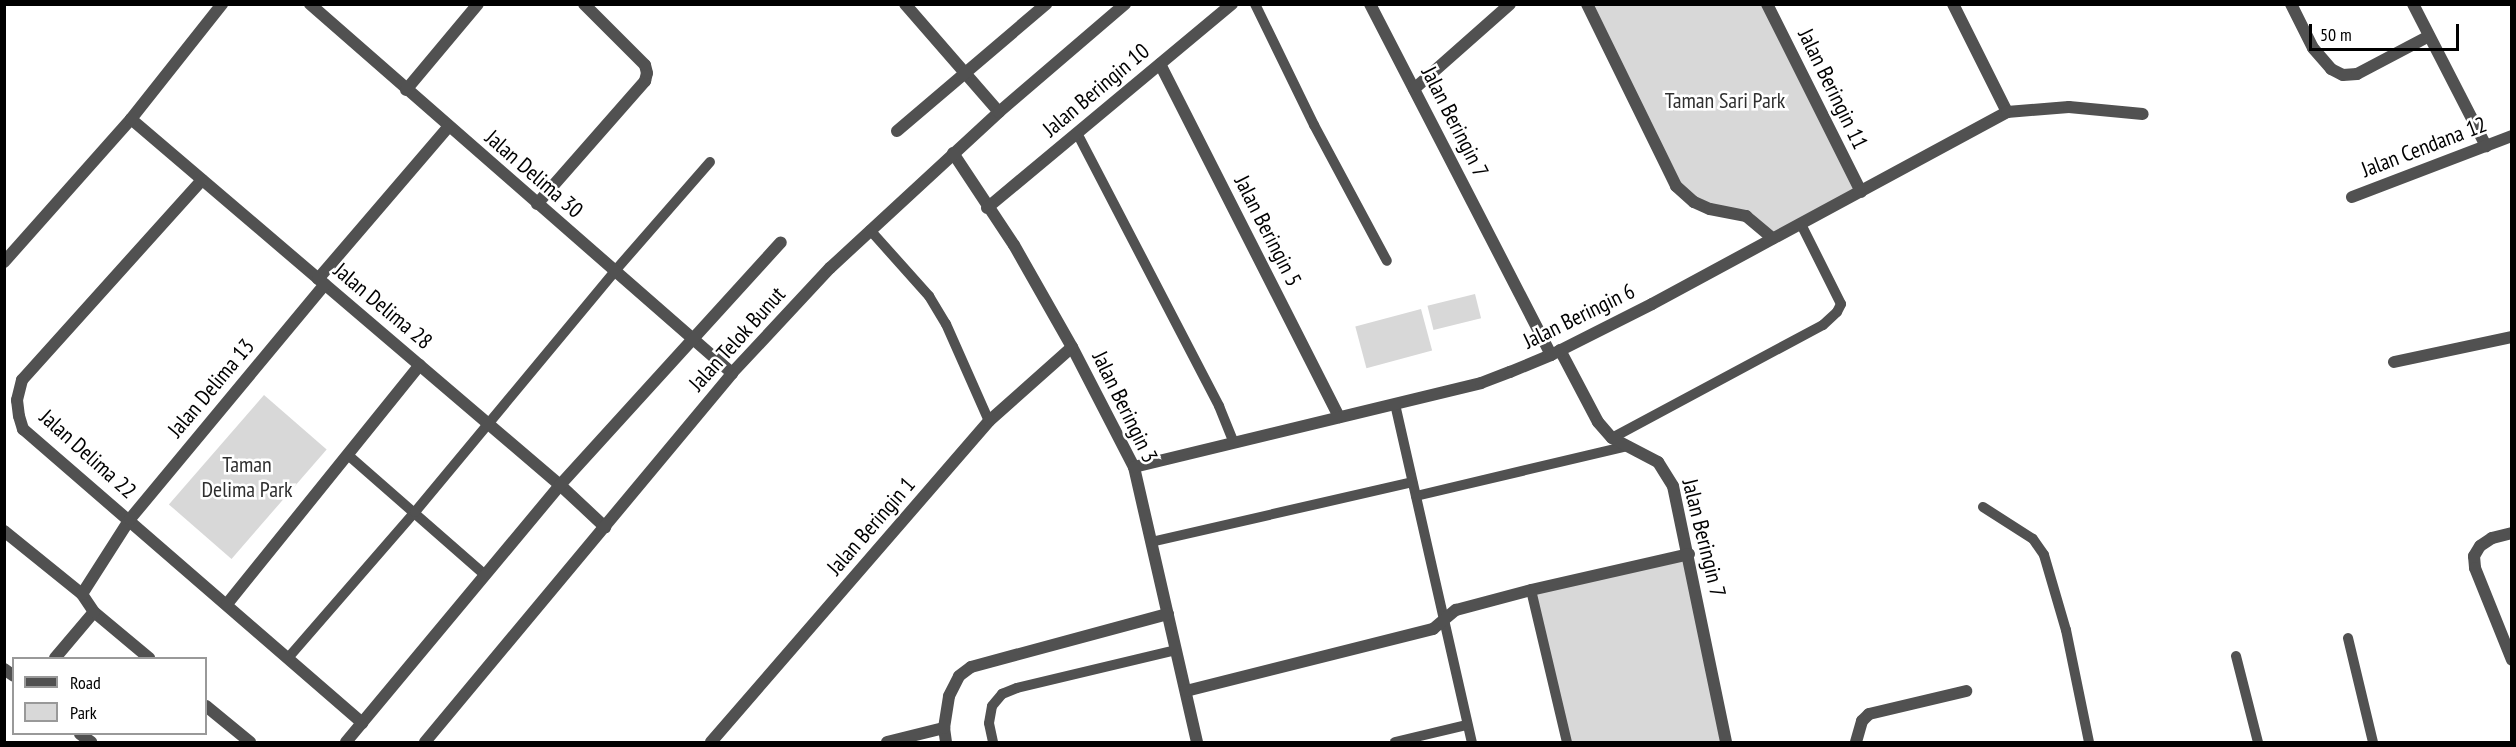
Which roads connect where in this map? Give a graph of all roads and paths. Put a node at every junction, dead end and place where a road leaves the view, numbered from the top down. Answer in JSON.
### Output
{"nodes":[{"id":1,"x":222,"y":4,"type":"edge"},
{"id":2,"x":310,"y":4,"type":"edge"},
{"id":3,"x":478,"y":4,"type":"edge"},
{"id":4,"x":584,"y":4,"type":"edge"},
{"id":5,"x":905,"y":4,"type":"edge"},
{"id":6,"x":1046,"y":4,"type":"edge"},
{"id":7,"x":1125,"y":4,"type":"edge"},
{"id":8,"x":1232,"y":4,"type":"edge"},
{"id":9,"x":1255,"y":4,"type":"edge"},
{"id":10,"x":1371,"y":4,"type":"edge"},
{"id":11,"x":1510,"y":4,"type":"edge"},
{"id":12,"x":1587,"y":4,"type":"edge"},
{"id":13,"x":1767,"y":4,"type":"edge"},
{"id":14,"x":1953,"y":4,"type":"edge"},
{"id":15,"x":2291,"y":4,"type":"edge"},
{"id":16,"x":2413,"y":4,"type":"edge"},
{"id":17,"x":2429,"y":36,"type":"junction"},
{"id":18,"x":1160,"y":64,"type":"junction"},
{"id":19,"x":964,"y":74,"type":"junction"},
{"id":20,"x":1414,"y":89,"type":"junction"},
{"id":21,"x":406,"y":90,"type":"junction"},
{"id":22,"x":999,"y":112,"type":"junction"},
{"id":23,"x":2007,"y":112,"type":"junction"},
{"id":24,"x":2144,"y":114,"type":"dead end"},
{"id":25,"x":131,"y":119,"type":"junction"},
{"id":26,"x":449,"y":126,"type":"junction"},
{"id":27,"x":897,"y":131,"type":"dead end"},
{"id":28,"x":1077,"y":133,"type":"junction"},
{"id":29,"x":2511,"y":136,"type":"edge"},
{"id":30,"x":2486,"y":146,"type":"junction"},
{"id":31,"x":953,"y":153,"type":"junction"},
{"id":32,"x":710,"y":162,"type":"dead end"},
{"id":33,"x":202,"y":180,"type":"junction"},
{"id":34,"x":1860,"y":192,"type":"junction"},
{"id":35,"x":2352,"y":197,"type":"dead end"},
{"id":36,"x":537,"y":204,"type":"junction"},
{"id":37,"x":987,"y":208,"type":"junction"},
{"id":38,"x":1801,"y":224,"type":"junction"},
{"id":39,"x":870,"y":230,"type":"junction"},
{"id":40,"x":1773,"y":239,"type":"junction"},
{"id":41,"x":781,"y":242,"type":"dead end"},
{"id":42,"x":1387,"y":261,"type":"dead end"},
{"id":43,"x":4,"y":262,"type":"edge"},
{"id":44,"x":614,"y":272,"type":"junction"},
{"id":45,"x":321,"y":282,"type":"junction"},
{"id":46,"x":2511,"y":337,"type":"edge"},
{"id":47,"x":691,"y":340,"type":"junction"},
{"id":48,"x":1072,"y":347,"type":"junction"},
{"id":49,"x":1555,"y":352,"type":"junction"},
{"id":50,"x":2394,"y":363,"type":"dead end"},
{"id":51,"x":420,"y":365,"type":"junction"},
{"id":52,"x":732,"y":373,"type":"junction"},
{"id":53,"x":1395,"y":404,"type":"junction"},
{"id":54,"x":1339,"y":417,"type":"junction"},
{"id":55,"x":989,"y":421,"type":"junction"},
{"id":56,"x":487,"y":423,"type":"junction"},
{"id":57,"x":1612,"y":438,"type":"junction"},
{"id":58,"x":1234,"y":443,"type":"junction"},
{"id":59,"x":1628,"y":446,"type":"junction"},
{"id":60,"x":348,"y":455,"type":"junction"},
{"id":61,"x":1134,"y":467,"type":"junction"},
{"id":62,"x":1412,"y":482,"type":"junction"},
{"id":63,"x":560,"y":485,"type":"junction"},
{"id":64,"x":1416,"y":496,"type":"junction"},
{"id":65,"x":1983,"y":507,"type":"dead end"},
{"id":66,"x":415,"y":512,"type":"junction"},
{"id":67,"x":130,"y":519,"type":"junction"},
{"id":68,"x":605,"y":528,"type":"junction"},
{"id":69,"x":4,"y":531,"type":"edge"},
{"id":70,"x":2511,"y":533,"type":"edge"},
{"id":71,"x":1151,"y":542,"type":"junction"},
{"id":72,"x":1689,"y":554,"type":"junction"},
{"id":73,"x":485,"y":575,"type":"junction"},
{"id":74,"x":1531,"y":590,"type":"junction"},
{"id":75,"x":82,"y":594,"type":"junction"},
{"id":76,"x":227,"y":604,"type":"junction"},
{"id":77,"x":94,"y":612,"type":"junction"},
{"id":78,"x":1168,"y":614,"type":"junction"},
{"id":79,"x":1444,"y":617,"type":"junction"},
{"id":80,"x":2348,"y":638,"type":"dead end"},
{"id":81,"x":2509,"y":641,"type":"edge"},
{"id":82,"x":1176,"y":650,"type":"junction"},
{"id":83,"x":2236,"y":656,"type":"dead end"},
{"id":84,"x":56,"y":657,"type":"edge"},
{"id":85,"x":148,"y":657,"type":"edge"},
{"id":86,"x":288,"y":658,"type":"junction"},
{"id":87,"x":2511,"y":660,"type":"edge"},
{"id":88,"x":1185,"y":691,"type":"junction"},
{"id":89,"x":1966,"y":691,"type":"dead end"},
{"id":90,"x":207,"y":707,"type":"edge"},
{"id":91,"x":362,"y":723,"type":"junction"},
{"id":92,"x":1467,"y":725,"type":"junction"},
{"id":93,"x":944,"y":728,"type":"junction"},
{"id":94,"x":1857,"y":739,"type":"edge"},
{"id":95,"x":250,"y":742,"type":"edge"},
{"id":96,"x":346,"y":742,"type":"edge"},
{"id":97,"x":425,"y":742,"type":"edge"},
{"id":98,"x":711,"y":742,"type":"edge"},
{"id":99,"x":887,"y":742,"type":"edge"},
{"id":100,"x":946,"y":742,"type":"edge"},
{"id":101,"x":993,"y":742,"type":"edge"},
{"id":102,"x":1197,"y":742,"type":"edge"},
{"id":103,"x":1395,"y":742,"type":"edge"},
{"id":104,"x":1472,"y":742,"type":"edge"},
{"id":105,"x":1567,"y":742,"type":"edge"},
{"id":106,"x":1726,"y":742,"type":"edge"},
{"id":107,"x":2090,"y":742,"type":"edge"},
{"id":108,"x":2258,"y":742,"type":"edge"},
{"id":109,"x":2373,"y":742,"type":"edge"}],
"edges":[{"from":1,"to":25,"type":"street"},
{"from":2,"to":21,"type":"street","name":"Jalan Delima 30"},
{"from":3,"to":21,"type":"street"},
{"from":4,"to":36,"type":"street"},
{"from":5,"to":19,"type":"street"},
{"from":6,"to":19,"type":"street"},
{"from":7,"to":22,"type":"street","name":"Jalan Telok Bunut"},
{"from":8,"to":18,"type":"street","name":"Jalan Beringin 10"},
{"from":9,"to":42,"type":"lane"},
{"from":10,"to":20,"type":"street","name":"Jalan Beringin 7"},
{"from":11,"to":20,"type":"street"},
{"from":12,"to":40,"type":"street"},
{"from":13,"to":34,"type":"street","name":"Jalan Beringin 11"},
{"from":14,"to":23,"type":"street"},
{"from":15,"to":17,"type":"street"},
{"from":16,"to":17,"type":"street"},
{"from":17,"to":30,"type":"street"},
{"from":18,"to":28,"type":"street","name":"Jalan Beringin 10"},
{"from":18,"to":54,"type":"street","name":"Jalan Beringin 5"},
{"from":19,"to":22,"type":"street"},
{"from":19,"to":27,"type":"street"},
{"from":20,"to":49,"type":"street","name":"Jalan Beringin 7"},
{"from":21,"to":26,"type":"street","name":"Jalan Delima 30"},
{"from":22,"to":31,"type":"street","name":"Jalan Telok Bunut"},
{"from":23,"to":24,"type":"street"},
{"from":23,"to":34,"type":"street","name":"Jalan Beringin 6"},
{"from":25,"to":33,"type":"street","name":"Jalan Delima 28"},
{"from":25,"to":43,"type":"street"},
{"from":26,"to":36,"type":"street","name":"Jalan Delima 30"},
{"from":26,"to":45,"type":"street","name":"Jalan Delima 13"},
{"from":28,"to":37,"type":"street","name":"Jalan Beringin 10"},
{"from":28,"to":58,"type":"lane"},
{"from":29,"to":30,"type":"street","name":"Jalan Cendana 12"},
{"from":30,"to":35,"type":"street","name":"Jalan Cendana 12"},
{"from":31,"to":37,"type":"street","name":"Jalan Beringin 3"},
{"from":31,"to":39,"type":"street","name":"Jalan Telok Bunut"},
{"from":32,"to":44,"type":"lane"},
{"from":33,"to":45,"type":"street","name":"Jalan Delima 28"},
{"from":33,"to":67,"type":"street","name":"Jalan Delima 22"},
{"from":34,"to":38,"type":"street","name":"Jalan Beringin 6"},
{"from":36,"to":44,"type":"street","name":"Jalan Delima 30"},
{"from":37,"to":48,"type":"street","name":"Jalan Beringin 3"},
{"from":38,"to":40,"type":"street","name":"Jalan Beringin 6"},
{"from":38,"to":57,"type":"lane"},
{"from":39,"to":52,"type":"street","name":"Jalan Telok Bunut"},
{"from":39,"to":55,"type":"lane"},
{"from":40,"to":49,"type":"street","name":"Jalan Beringin 6"},
{"from":41,"to":47,"type":"street"},
{"from":44,"to":47,"type":"street","name":"Jalan Delima 30"},
{"from":44,"to":56,"type":"lane"},
{"from":45,"to":51,"type":"street","name":"Jalan Delima 28"},
{"from":45,"to":67,"type":"street","name":"Jalan Delima 13"},
{"from":46,"to":50,"type":"street"},
{"from":47,"to":52,"type":"street","name":"Jalan Delima 30"},
{"from":47,"to":63,"type":"street"},
{"from":48,"to":55,"type":"street","name":"Jalan Beringin 1"},
{"from":48,"to":61,"type":"street","name":"Jalan Beringin 3"},
{"from":49,"to":53,"type":"street","name":"Jalan Beringin 6"},
{"from":49,"to":57,"type":"street","name":"Jalan Beringin 7"},
{"from":51,"to":56,"type":"street","name":"Jalan Delima 28"},
{"from":51,"to":60,"type":"street"},
{"from":52,"to":68,"type":"street","name":"Jalan Telok Bunut"},
{"from":53,"to":54,"type":"street","name":"Jalan Beringin 6"},
{"from":53,"to":62,"type":"lane"},
{"from":54,"to":58,"type":"street","name":"Jalan Beringin 6"},
{"from":55,"to":98,"type":"street","name":"Jalan Beringin 1"},
{"from":56,"to":63,"type":"street","name":"Jalan Delima 28"},
{"from":56,"to":66,"type":"lane"},
{"from":57,"to":59,"type":"street","name":"Jalan Beringin 7"},
{"from":58,"to":61,"type":"street","name":"Jalan Beringin 6"},
{"from":59,"to":64,"type":"lane"},
{"from":59,"to":72,"type":"street","name":"Jalan Beringin 7"},
{"from":60,"to":66,"type":"lane"},
{"from":60,"to":76,"type":"street"},
{"from":61,"to":71,"type":"street","name":"Jalan Beringin 3"},
{"from":62,"to":64,"type":"lane"},
{"from":62,"to":71,"type":"lane"},
{"from":63,"to":68,"type":"street","name":"Jalan Delima 28"},
{"from":63,"to":73,"type":"street"},
{"from":64,"to":79,"type":"lane"},
{"from":65,"to":107,"type":"lane"},
{"from":66,"to":73,"type":"lane"},
{"from":66,"to":86,"type":"lane"},
{"from":67,"to":75,"type":"street","name":"Jalan Delima 13"},
{"from":67,"to":76,"type":"street","name":"Jalan Delima 22"},
{"from":68,"to":97,"type":"street","name":"Jalan Telok Bunut"},
{"from":69,"to":75,"type":"street"},
{"from":70,"to":81,"type":"street"},
{"from":71,"to":78,"type":"street","name":"Jalan Beringin 3"},
{"from":72,"to":74,"type":"street"},
{"from":72,"to":106,"type":"street","name":"Jalan Beringin 7"},
{"from":73,"to":91,"type":"street"},
{"from":74,"to":79,"type":"street"},
{"from":74,"to":105,"type":"lane"},
{"from":75,"to":77,"type":"street"},
{"from":76,"to":86,"type":"street","name":"Jalan Delima 22"},
{"from":77,"to":84,"type":"street"},
{"from":77,"to":85,"type":"street"},
{"from":78,"to":82,"type":"street","name":"Jalan Beringin 3"},
{"from":78,"to":93,"type":"street"},
{"from":79,"to":88,"type":"street"},
{"from":79,"to":92,"type":"lane"},
{"from":80,"to":109,"type":"lane"},
{"from":81,"to":87,"type":"street"},
{"from":82,"to":88,"type":"street","name":"Jalan Beringin 3"},
{"from":82,"to":101,"type":"lane"},
{"from":83,"to":108,"type":"lane"},
{"from":86,"to":91,"type":"street","name":"Jalan Delima 22"},
{"from":88,"to":102,"type":"street","name":"Jalan Beringin 3"},
{"from":89,"to":94,"type":"street"},
{"from":90,"to":95,"type":"street"},
{"from":91,"to":96,"type":"street"},
{"from":92,"to":103,"type":"lane"},
{"from":92,"to":104,"type":"lane"},
{"from":93,"to":99,"type":"street"},
{"from":93,"to":100,"type":"street"}]}
